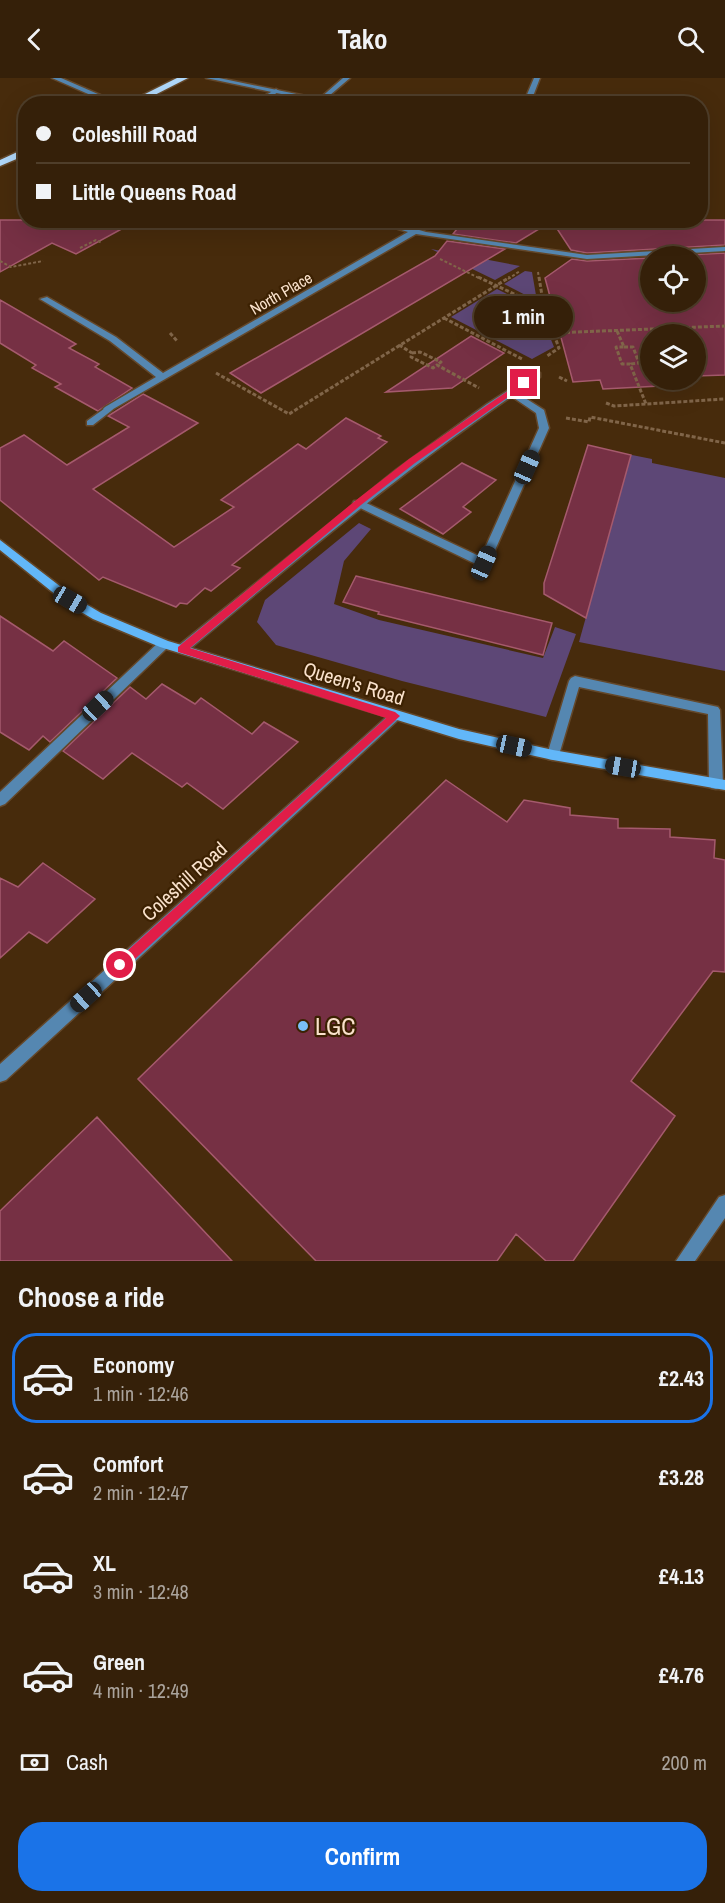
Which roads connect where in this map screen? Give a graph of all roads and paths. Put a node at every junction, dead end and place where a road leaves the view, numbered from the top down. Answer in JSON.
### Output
{"nodes":[{"id":1,"x":56,"y":78,"type":"edge"},
{"id":2,"x":184,"y":78,"type":"edge"},
{"id":3,"x":208,"y":78,"type":"edge"},
{"id":4,"x":347,"y":78,"type":"edge"},
{"id":5,"x":537,"y":78,"type":"edge"},
{"id":6,"x":276,"y":91,"type":"junction"},
{"id":7,"x":99,"y":96,"type":"edge"},
{"id":8,"x":146,"y":96,"type":"edge"},
{"id":9,"x":268,"y":96,"type":"edge"},
{"id":10,"x":301,"y":96,"type":"edge"},
{"id":11,"x":326,"y":96,"type":"edge"},
{"id":12,"x":529,"y":96,"type":"edge"},
{"id":13,"x":18,"y":155,"type":"edge"},
{"id":14,"x":0,"y":163,"type":"edge"},
{"id":15,"x":401,"y":228,"type":"edge"},
{"id":16,"x":414,"y":232,"type":"junction"},
{"id":17,"x":401,"y":242,"type":"junction"},
{"id":18,"x":102,"y":243,"type":"dead end"},
{"id":19,"x":80,"y":248,"type":"dead end"},
{"id":20,"x":725,"y":249,"type":"edge"},
{"id":21,"x":0,"y":261,"type":"edge"},
{"id":22,"x":42,"y":261,"type":"dead end"},
{"id":23,"x":536,"y":262,"type":"dead end"},
{"id":24,"x":526,"y":267,"type":"dead end"},
{"id":25,"x":495,"y":284,"type":"junction"},
{"id":26,"x":44,"y":299,"type":"dead end"},
{"id":27,"x":544,"y":308,"type":"junction"},
{"id":28,"x":443,"y":317,"type":"junction"},
{"id":29,"x":725,"y":326,"type":"edge"},
{"id":30,"x":617,"y":331,"type":"junction"},
{"id":31,"x":554,"y":333,"type":"junction"},
{"id":32,"x":399,"y":345,"type":"junction"},
{"id":33,"x":624,"y":347,"type":"junction"},
{"id":34,"x":412,"y":353,"type":"junction"},
{"id":35,"x":194,"y":360,"type":"junction"},
{"id":36,"x":630,"y":364,"type":"junction"},
{"id":37,"x":437,"y":365,"type":"junction"},
{"id":38,"x":535,"y":370,"type":"junction"},
{"id":39,"x":162,"y":377,"type":"junction"},
{"id":40,"x":567,"y":381,"type":"dead end"},
{"id":41,"x":511,"y":392,"type":"junction"},
{"id":42,"x":501,"y":399,"type":"junction"},
{"id":43,"x":725,"y":399,"type":"edge"},
{"id":44,"x":606,"y":403,"type":"dead end"},
{"id":45,"x":646,"y":404,"type":"junction"},
{"id":46,"x":563,"y":418,"type":"dead end"},
{"id":47,"x":90,"y":423,"type":"dead end"},
{"id":48,"x":725,"y":443,"type":"edge"},
{"id":49,"x":358,"y":503,"type":"junction"},
{"id":50,"x":0,"y":544,"type":"edge"},
{"id":51,"x":164,"y":644,"type":"junction"},
{"id":52,"x":182,"y":650,"type":"junction"},
{"id":53,"x":395,"y":716,"type":"junction"},
{"id":54,"x":553,"y":754,"type":"junction"},
{"id":55,"x":720,"y":784,"type":"edge"},
{"id":56,"x":0,"y":800,"type":"edge"},
{"id":57,"x":0,"y":1074,"type":"edge"},
{"id":58,"x":725,"y":1203,"type":"edge"},
{"id":59,"x":685,"y":1261,"type":"edge"}],
"edges":[{"from":1,"to":7,"type":"street"},
{"from":2,"to":8,"type":"main road"},
{"from":3,"to":6,"type":"street"},
{"from":4,"to":11,"type":"street"},
{"from":5,"to":12,"type":"street"},
{"from":6,"to":9,"type":"street"},
{"from":6,"to":10,"type":"street"},
{"from":13,"to":14,"type":"main road"},
{"from":15,"to":16,"type":"street"},
{"from":16,"to":17,"type":"street","name":"North Place"},
{"from":16,"to":20,"type":"street"},
{"from":17,"to":25,"type":"path"},
{"from":17,"to":35,"type":"street","name":"North Place"},
{"from":18,"to":19,"type":"path"},
{"from":21,"to":22,"type":"path"},
{"from":23,"to":27,"type":"path"},
{"from":24,"to":25,"type":"path"},
{"from":25,"to":27,"type":"path"},
{"from":25,"to":28,"type":"path"},
{"from":26,"to":39,"type":"street"},
{"from":27,"to":31,"type":"path"},
{"from":28,"to":32,"type":"path"},
{"from":28,"to":38,"type":"path"},
{"from":29,"to":30,"type":"path"},
{"from":30,"to":31,"type":"path"},
{"from":30,"to":33,"type":"path"},
{"from":31,"to":38,"type":"path"},
{"from":32,"to":34,"type":"path"},
{"from":32,"to":35,"type":"path"},
{"from":33,"to":36,"type":"path"},
{"from":33,"to":36,"type":"path"},
{"from":34,"to":37,"type":"path"},
{"from":34,"to":37,"type":"path"},
{"from":35,"to":39,"type":"street","name":"North Place"},
{"from":36,"to":45,"type":"path"},
{"from":37,"to":42,"type":"path"},
{"from":38,"to":40,"type":"path"},
{"from":38,"to":41,"type":"street"},
{"from":39,"to":47,"type":"street","name":"North Place"},
{"from":41,"to":42,"type":"street"},
{"from":41,"to":49,"type":"street"},
{"from":42,"to":49,"type":"street"},
{"from":43,"to":45,"type":"path"},
{"from":44,"to":45,"type":"path"},
{"from":46,"to":48,"type":"path"},
{"from":49,"to":52,"type":"street"},
{"from":50,"to":51,"type":"main road","name":"Queen's Road"},
{"from":51,"to":52,"type":"main road","name":"Queen's Road"},
{"from":51,"to":56,"type":"street"},
{"from":52,"to":53,"type":"main road","name":"Queen's Road"},
{"from":53,"to":54,"type":"main road","name":"Queen's Road"},
{"from":53,"to":57,"type":"street","name":"Coleshill Road"},
{"from":54,"to":55,"type":"main road","name":"Queen's Road"},
{"from":54,"to":55,"type":"street"},
{"from":58,"to":59,"type":"street"}]}
